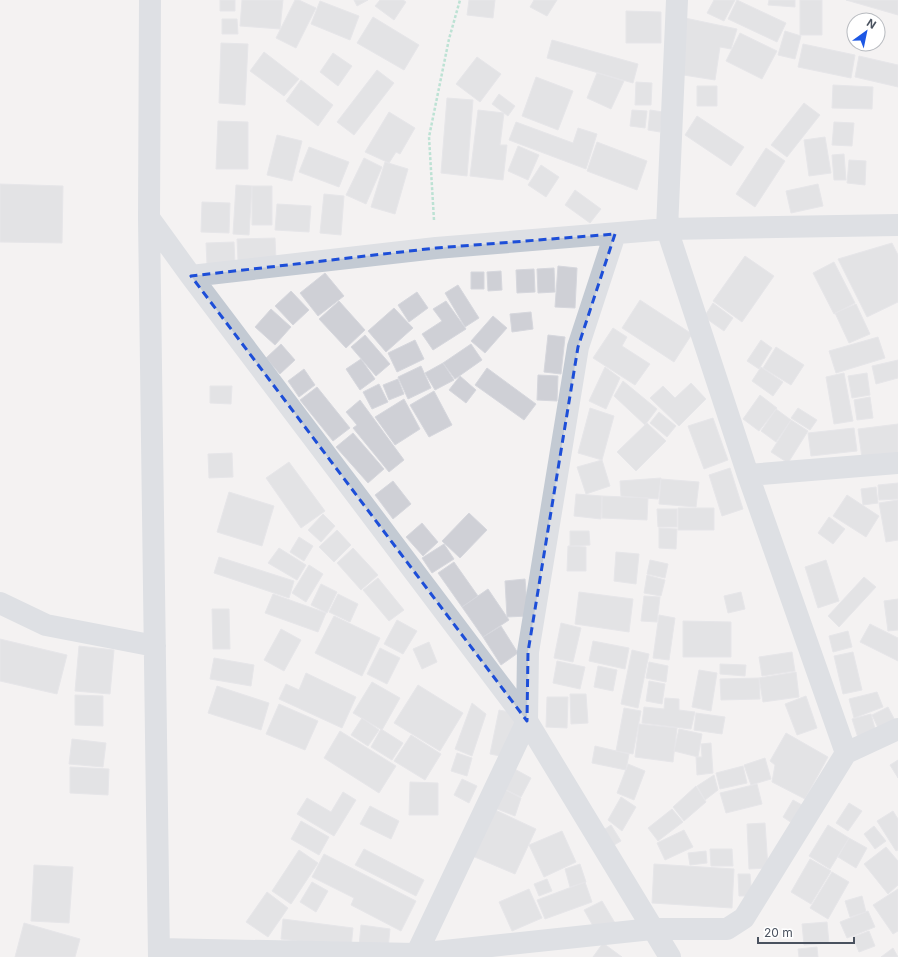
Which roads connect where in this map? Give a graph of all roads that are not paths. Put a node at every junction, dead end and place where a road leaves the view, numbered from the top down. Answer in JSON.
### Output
{"nodes":[{"id":1,"x":150,"y":0,"type":"edge"},
{"id":2,"x":677,"y":0,"type":"edge"},
{"id":3,"x":149,"y":218,"type":"junction"},
{"id":4,"x":898,"y":225,"type":"edge"},
{"id":5,"x":666,"y":229,"type":"junction"},
{"id":6,"x":615,"y":234,"type":"junction"},
{"id":7,"x":191,"y":276,"type":"junction"},
{"id":8,"x":898,"y":463,"type":"edge"},
{"id":9,"x":748,"y":474,"type":"junction"},
{"id":10,"x":0,"y":603,"type":"edge"},
{"id":11,"x":155,"y":646,"type":"junction"},
{"id":12,"x":527,"y":721,"type":"junction"},
{"id":13,"x":898,"y":729,"type":"edge"},
{"id":14,"x":846,"y":753,"type":"junction"},
{"id":15,"x":652,"y":929,"type":"junction"},
{"id":16,"x":159,"y":953,"type":"edge"},
{"id":17,"x":415,"y":955,"type":"edge"},
{"id":18,"x":670,"y":957,"type":"edge"}],
"edges":[{"from":1,"to":3,"type":"street"},
{"from":2,"to":5,"type":"street"},
{"from":3,"to":7,"type":"street"},
{"from":3,"to":11,"type":"street"},
{"from":4,"to":5,"type":"street"},
{"from":5,"to":6,"type":"street"},
{"from":5,"to":9,"type":"street"},
{"from":6,"to":7,"type":"street"},
{"from":6,"to":12,"type":"street"},
{"from":7,"to":12,"type":"street"},
{"from":8,"to":9,"type":"street"},
{"from":9,"to":14,"type":"street"},
{"from":10,"to":11,"type":"street"},
{"from":11,"to":16,"type":"street"},
{"from":12,"to":15,"type":"street"},
{"from":12,"to":17,"type":"street"},
{"from":13,"to":14,"type":"street"},
{"from":14,"to":15,"type":"street"},
{"from":15,"to":17,"type":"street"},
{"from":15,"to":18,"type":"street"},
{"from":16,"to":17,"type":"street"}]}
